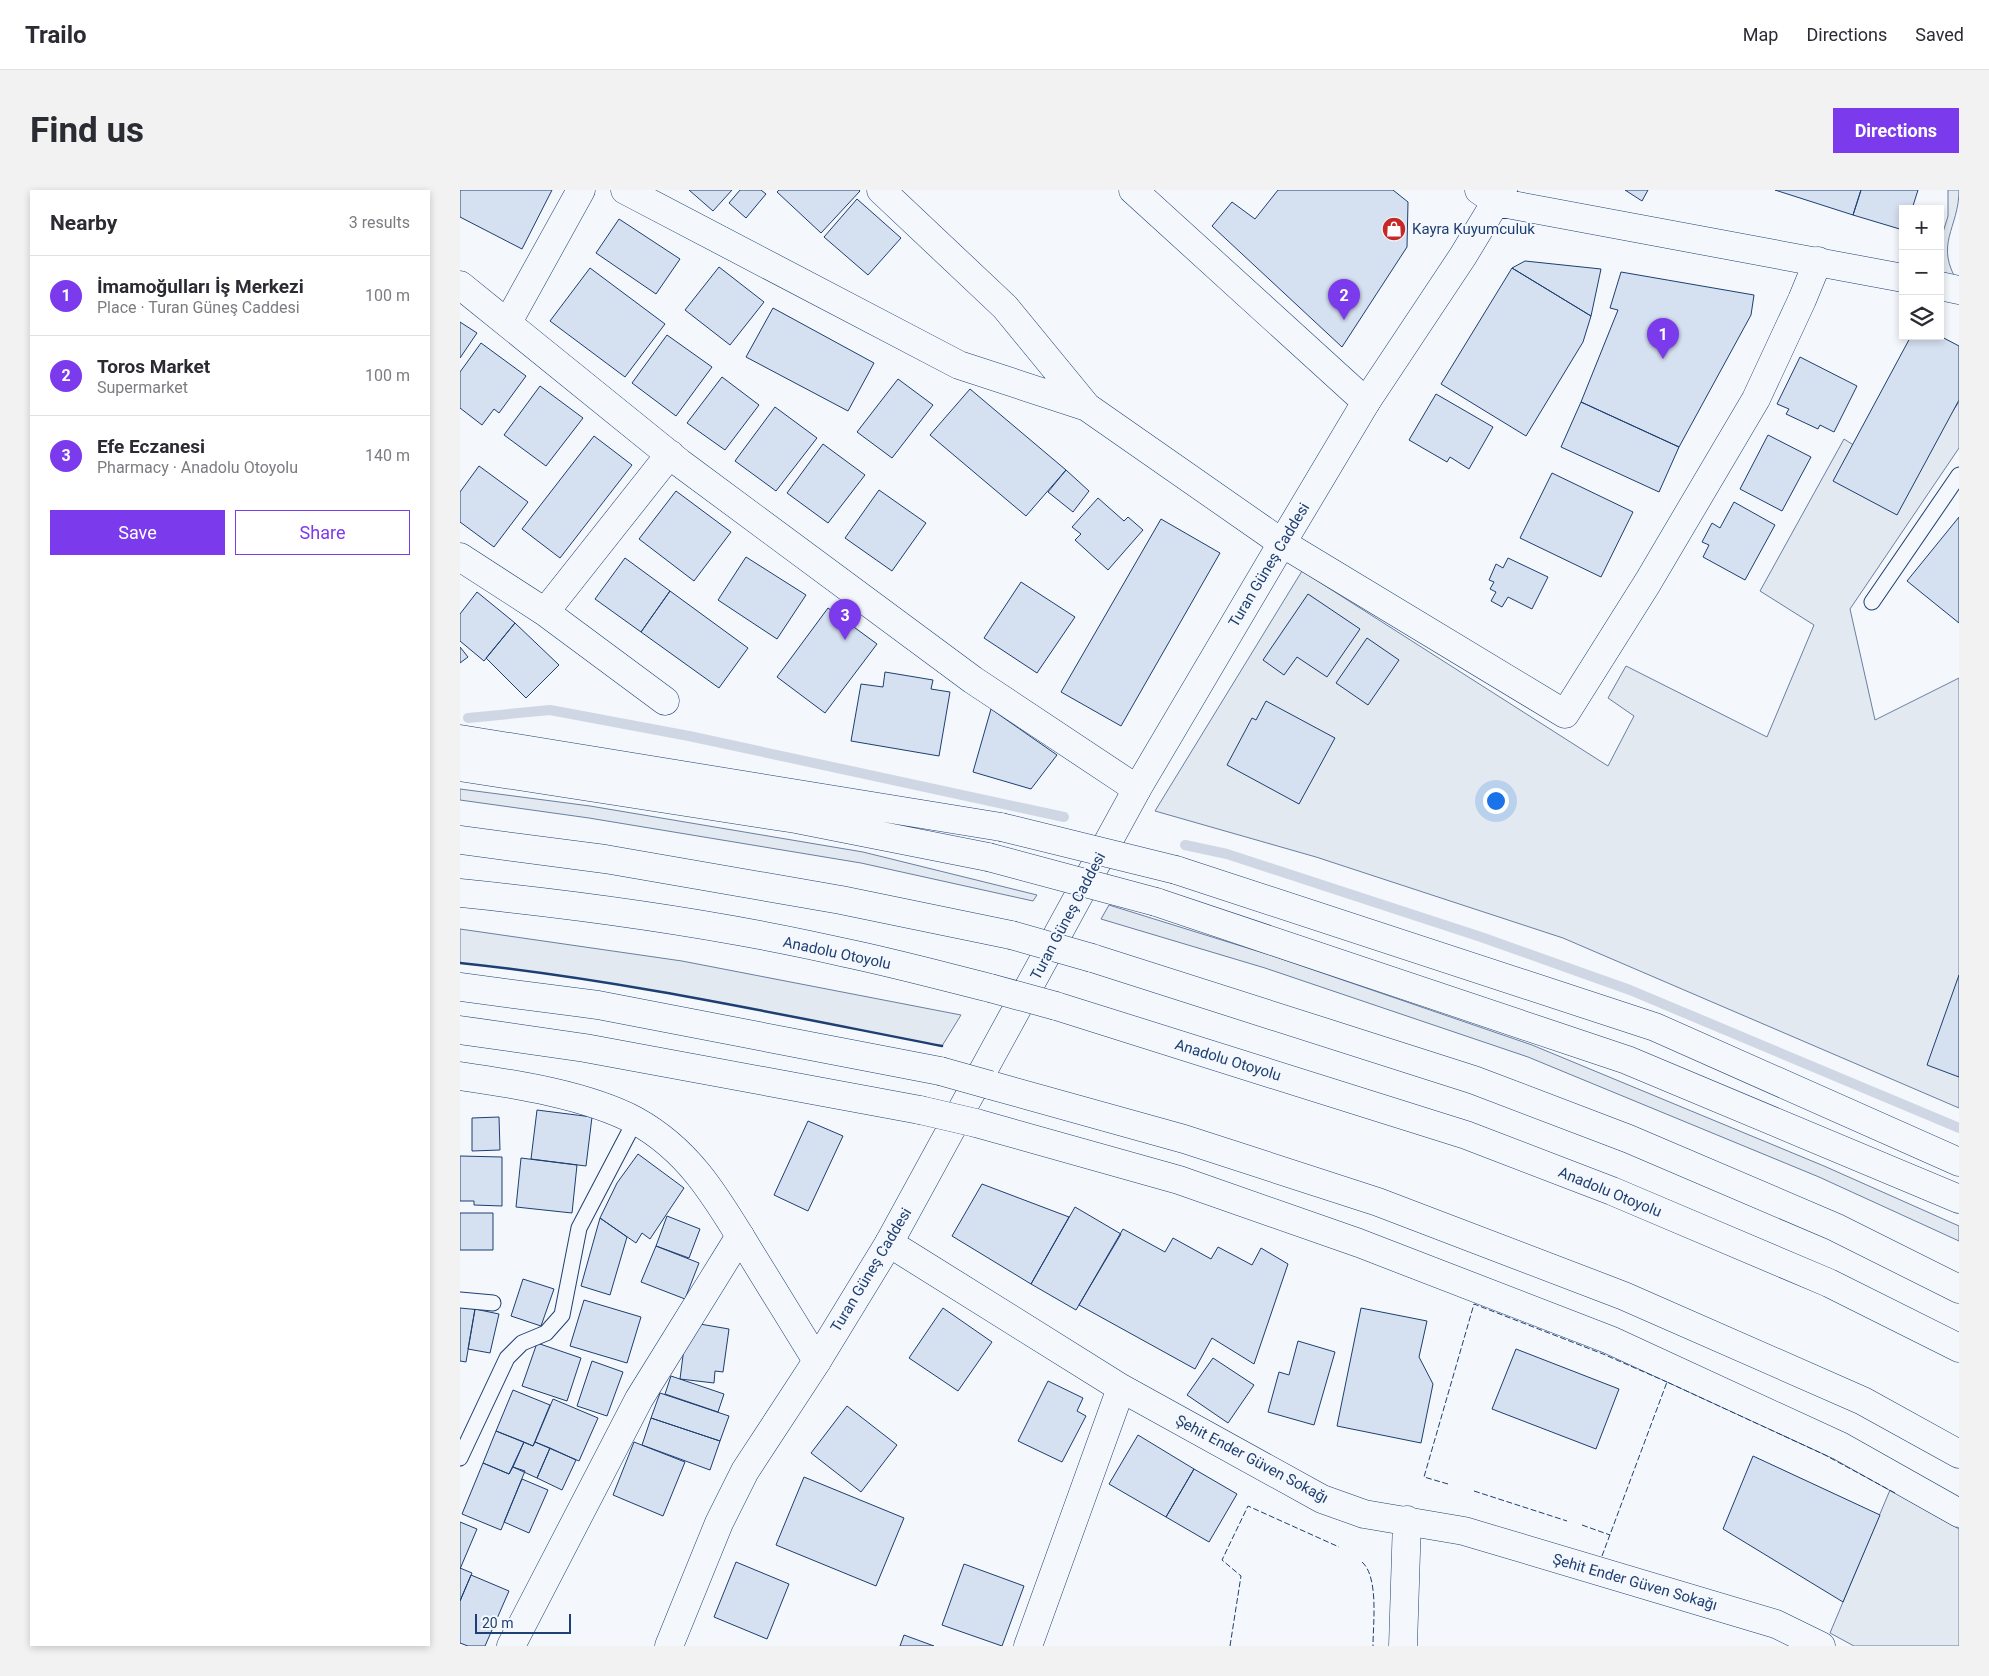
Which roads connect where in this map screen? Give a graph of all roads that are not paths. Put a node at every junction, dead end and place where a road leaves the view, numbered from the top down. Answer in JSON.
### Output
{"nodes":[{"id":1,"x":581,"y":190,"type":"edge"},
{"id":2,"x":625,"y":190,"type":"edge"},
{"id":3,"x":881,"y":190,"type":"edge"},
{"id":4,"x":1133,"y":190,"type":"edge"},
{"id":5,"x":1493,"y":194,"type":"edge"},
{"id":6,"x":1818,"y":261,"type":"junction"},
{"id":7,"x":1899,"y":277,"type":"edge"},
{"id":8,"x":460,"y":285,"type":"edge"},
{"id":9,"x":1944,"y":287,"type":"edge"},
{"id":10,"x":1959,"y":290,"type":"edge"},
{"id":11,"x":508,"y":322,"type":"junction"},
{"id":12,"x":1366,"y":402,"type":"junction"},
{"id":13,"x":1087,"y":407,"type":"junction"},
{"id":14,"x":670,"y":454,"type":"junction"},
{"id":15,"x":1959,"y":475,"type":"edge"},
{"id":16,"x":1282,"y":543,"type":"junction"},
{"id":17,"x":460,"y":557,"type":"edge"},
{"id":18,"x":1872,"y":602,"type":"dead end"},
{"id":19,"x":545,"y":612,"type":"junction"},
{"id":20,"x":665,"y":701,"type":"dead end"},
{"id":21,"x":460,"y":739,"type":"edge"},
{"id":22,"x":460,"y":766,"type":"edge"},
{"id":23,"x":1137,"y":789,"type":"junction"},
{"id":24,"x":460,"y":840,"type":"edge"},
{"id":25,"x":460,"y":893,"type":"edge"},
{"id":26,"x":460,"y":987,"type":"edge"},
{"id":27,"x":460,"y":1030,"type":"edge"},
{"id":28,"x":460,"y":1076,"type":"edge"},
{"id":29,"x":635,"y":1121,"type":"junction"},
{"id":30,"x":1959,"y":1162,"type":"edge"},
{"id":31,"x":1959,"y":1199,"type":"edge"},
{"id":32,"x":740,"y":1236,"type":"junction"},
{"id":33,"x":889,"y":1244,"type":"junction"},
{"id":34,"x":1959,"y":1289,"type":"edge"},
{"id":35,"x":460,"y":1300,"type":"edge"},
{"id":36,"x":493,"y":1303,"type":"dead end"},
{"id":37,"x":1959,"y":1348,"type":"edge"},
{"id":38,"x":817,"y":1361,"type":"junction"},
{"id":39,"x":1121,"y":1388,"type":"junction"},
{"id":40,"x":1959,"y":1454,"type":"edge"},
{"id":41,"x":460,"y":1458,"type":"edge"},
{"id":42,"x":1959,"y":1513,"type":"edge"},
{"id":43,"x":1407,"y":1520,"type":"junction"},
{"id":44,"x":511,"y":1646,"type":"edge"},
{"id":45,"x":669,"y":1646,"type":"edge"},
{"id":46,"x":1028,"y":1646,"type":"edge"},
{"id":47,"x":1403,"y":1646,"type":"edge"},
{"id":48,"x":1821,"y":1646,"type":"edge"}],
"edges":[{"from":1,"to":11,"type":"main road"},
{"from":2,"to":13,"type":"main road"},
{"from":3,"to":13,"type":"main road"},
{"from":4,"to":12,"type":"main road"},
{"from":5,"to":6,"type":"main road"},
{"from":5,"to":12,"type":"main road","name":"Turan Güneş Caddesi"},
{"from":6,"to":7,"type":"main road"},
{"from":6,"to":16,"type":"main road"},
{"from":8,"to":11,"type":"main road"},
{"from":9,"to":10,"type":"main road"},
{"from":11,"to":14,"type":"main road"},
{"from":12,"to":16,"type":"main road","name":"Turan Güneş Caddesi"},
{"from":13,"to":16,"type":"main road"},
{"from":14,"to":19,"type":"main road"},
{"from":14,"to":23,"type":"main road"},
{"from":15,"to":18,"type":"lane"},
{"from":16,"to":23,"type":"main road","name":"Turan Güneş Caddesi"},
{"from":17,"to":19,"type":"main road"},
{"from":19,"to":20,"type":"main road"},
{"from":21,"to":30,"type":"main road","bridge":true},
{"from":22,"to":31,"type":"main road","bridge":true},
{"from":23,"to":33,"type":"main road","name":"Turan Güneş Caddesi"},
{"from":24,"to":34,"type":"main road","bridge":true},
{"from":25,"to":37,"type":"main road","name":"Anadolu Otoyolu","bridge":true},
{"from":26,"to":40,"type":"main road","bridge":true},
{"from":27,"to":42,"type":"main road","bridge":true},
{"from":28,"to":29,"type":"main road"},
{"from":29,"to":32,"type":"main road"},
{"from":29,"to":41,"type":"lane"},
{"from":32,"to":38,"type":"main road"},
{"from":32,"to":44,"type":"main road"},
{"from":33,"to":38,"type":"main road","name":"Turan Güneş Caddesi"},
{"from":33,"to":39,"type":"main road","name":"Şehit Ender Güven Sokağı"},
{"from":35,"to":36,"type":"lane"},
{"from":38,"to":45,"type":"main road","name":"Turan Güneş Caddesi"},
{"from":39,"to":43,"type":"main road","name":"Şehit Ender Güven Sokağı"},
{"from":39,"to":46,"type":"main road"},
{"from":43,"to":47,"type":"main road"},
{"from":43,"to":48,"type":"main road","name":"Şehit Ender Güven Sokağı"}]}
